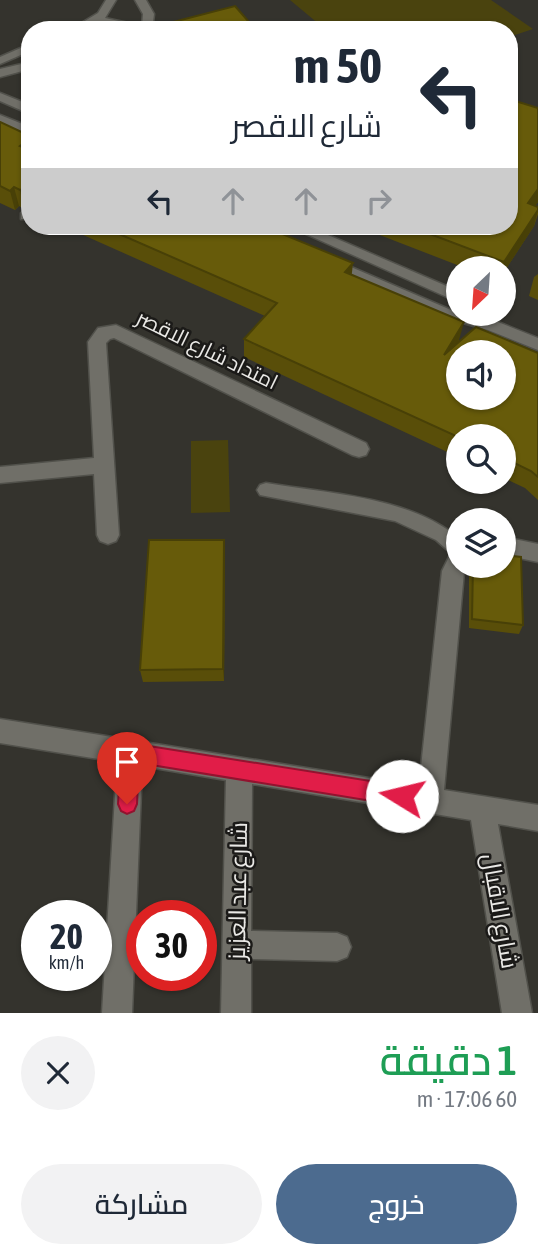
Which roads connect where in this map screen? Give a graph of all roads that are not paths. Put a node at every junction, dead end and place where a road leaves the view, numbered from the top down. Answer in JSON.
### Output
{"nodes":[{"id":1,"x":111,"y":0,"type":"edge"},
{"id":2,"x":140,"y":0,"type":"edge"},
{"id":3,"x":98,"y":20,"type":"joint"},
{"id":4,"x":103,"y":21,"type":"edge"},
{"id":5,"x":149,"y":21,"type":"edge"},
{"id":6,"x":21,"y":51,"type":"edge"},
{"id":7,"x":0,"y":61,"type":"edge"},
{"id":8,"x":21,"y":67,"type":"edge"},
{"id":9,"x":0,"y":73,"type":"edge"},
{"id":10,"x":0,"y":97,"type":"edge"},
{"id":11,"x":21,"y":106,"type":"edge"},
{"id":12,"x":0,"y":119,"type":"edge"},
{"id":13,"x":21,"y":128,"type":"edge"},
{"id":14,"x":316,"y":235,"type":"edge"},
{"id":15,"x":319,"y":258,"type":"edge"},
{"id":16,"x":446,"y":292,"type":"edge"},
{"id":17,"x":446,"y":313,"type":"edge"},
{"id":18,"x":503,"y":326,"type":"edge"},
{"id":19,"x":538,"y":344,"type":"edge"},
{"id":20,"x":359,"y":449,"type":"dead end"},
{"id":21,"x":106,"y":466,"type":"junction"},
{"id":22,"x":0,"y":475,"type":"edge"},
{"id":23,"x":266,"y":490,"type":"dead end"},
{"id":24,"x":108,"y":534,"type":"dead end"},
{"id":25,"x":446,"y":538,"type":"edge"},
{"id":26,"x":516,"y":549,"type":"edge"},
{"id":27,"x":538,"y":554,"type":"edge"},
{"id":28,"x":452,"y":578,"type":"edge"},
{"id":29,"x":0,"y":731,"type":"edge"},
{"id":30,"x":130,"y":752,"type":"junction"},
{"id":31,"x":239,"y":770,"type":"junction"},
{"id":32,"x":430,"y":800,"type":"junction"},
{"id":33,"x":482,"y":809,"type":"junction"},
{"id":34,"x":538,"y":818,"type":"edge"},
{"id":35,"x":237,"y":945,"type":"junction"},
{"id":36,"x":337,"y":947,"type":"dead end"},
{"id":37,"x":117,"y":1013,"type":"edge"},
{"id":38,"x":236,"y":1013,"type":"edge"},
{"id":39,"x":517,"y":1013,"type":"edge"}],
"edges":[{"from":1,"to":3,"type":"lane"},
{"from":2,"to":5,"type":"lane"},
{"from":3,"to":4,"type":"lane"},
{"from":6,"to":7,"type":"lane"},
{"from":8,"to":9,"type":"lane"},
{"from":10,"to":11,"type":"lane"},
{"from":12,"to":13,"type":"lane"},
{"from":14,"to":16,"type":"lane"},
{"from":15,"to":17,"type":"lane"},
{"from":18,"to":19,"type":"lane"},
{"from":20,"to":21,"type":"street","name":"امتداد شارع الاقصر"},
{"from":21,"to":22,"type":"street"},
{"from":21,"to":24,"type":"street","name":"امتداد شارع الاقصر"},
{"from":23,"to":25,"type":"lane"},
{"from":26,"to":27,"type":"street"},
{"from":28,"to":32,"type":"street"},
{"from":29,"to":30,"type":"street"},
{"from":30,"to":31,"type":"street"},
{"from":30,"to":37,"type":"street"},
{"from":31,"to":32,"type":"street"},
{"from":31,"to":35,"type":"street","name":"شارع عبد العزيز"},
{"from":32,"to":33,"type":"street"},
{"from":33,"to":34,"type":"street"},
{"from":33,"to":39,"type":"street","name":"شارع الاقبال"},
{"from":35,"to":36,"type":"street"},
{"from":35,"to":38,"type":"street","name":"شارع عبد العزيز"}]}
